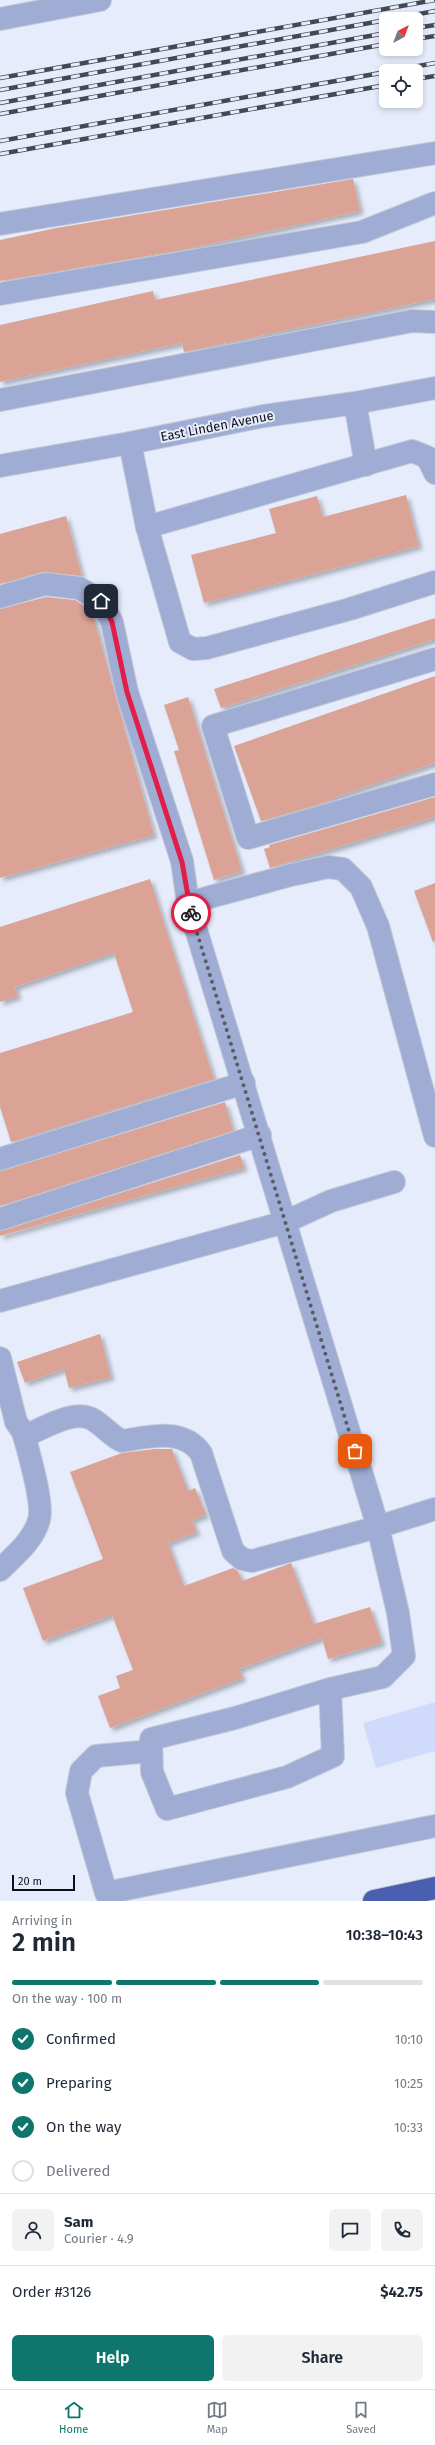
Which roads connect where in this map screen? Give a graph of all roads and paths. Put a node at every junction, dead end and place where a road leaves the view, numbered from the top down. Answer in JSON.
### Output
{"nodes":[{"id":1,"x":100,"y":0,"type":"edge"},
{"id":2,"x":0,"y":19,"type":"edge"},
{"id":3,"x":435,"y":153,"type":"edge"},
{"id":4,"x":435,"y":203,"type":"edge"},
{"id":5,"x":0,"y":224,"type":"edge"},
{"id":6,"x":0,"y":294,"type":"edge"},
{"id":7,"x":435,"y":322,"type":"edge"},
{"id":8,"x":435,"y":388,"type":"edge"},
{"id":9,"x":0,"y":400,"type":"edge"},
{"id":10,"x":355,"y":403,"type":"junction"},
{"id":11,"x":130,"y":443,"type":"junction"},
{"id":12,"x":366,"y":465,"type":"junction"},
{"id":13,"x":0,"y":466,"type":"edge"},
{"id":14,"x":435,"y":473,"type":"edge"},
{"id":15,"x":147,"y":527,"type":"junction"},
{"id":16,"x":435,"y":582,"type":"edge"},
{"id":17,"x":0,"y":597,"type":"edge"},
{"id":18,"x":435,"y":659,"type":"edge"},
{"id":19,"x":435,"y":784,"type":"edge"},
{"id":20,"x":188,"y":903,"type":"junction"},
{"id":21,"x":244,"y":1083,"type":"junction"},
{"id":22,"x":260,"y":1136,"type":"junction"},
{"id":23,"x":435,"y":1136,"type":"edge"},
{"id":24,"x":0,"y":1159,"type":"edge"},
{"id":25,"x":394,"y":1182,"type":"dead end"},
{"id":26,"x":0,"y":1219,"type":"edge"},
{"id":27,"x":285,"y":1222,"type":"junction"},
{"id":28,"x":0,"y":1301,"type":"edge"},
{"id":29,"x":0,"y":1358,"type":"edge"},
{"id":30,"x":23,"y":1432,"type":"junction"},
{"id":31,"x":435,"y":1509,"type":"edge"},
{"id":32,"x":378,"y":1527,"type":"junction"},
{"id":33,"x":0,"y":1570,"type":"edge"},
{"id":34,"x":330,"y":1689,"type":"junction"},
{"id":35,"x":152,"y":1751,"type":"junction"},
{"id":36,"x":435,"y":1826,"type":"edge"},
{"id":37,"x":435,"y":1888,"type":"edge"},
{"id":38,"x":374,"y":1901,"type":"edge"}],
"edges":[{"from":1,"to":2,"type":"street"},
{"from":3,"to":5,"type":"street"},
{"from":4,"to":6,"type":"street"},
{"from":7,"to":9,"type":"street"},
{"from":8,"to":10,"type":"street","name":"East Linden Avenue"},
{"from":10,"to":11,"type":"street","name":"East Linden Avenue"},
{"from":10,"to":12,"type":"street"},
{"from":11,"to":13,"type":"street","name":"East Linden Avenue"},
{"from":11,"to":15,"type":"street"},
{"from":12,"to":14,"type":"street"},
{"from":12,"to":15,"type":"street"},
{"from":15,"to":16,"type":"street"},
{"from":17,"to":20,"type":"street"},
{"from":18,"to":19,"type":"street"},
{"from":20,"to":21,"type":"street"},
{"from":20,"to":23,"type":"street"},
{"from":21,"to":22,"type":"street"},
{"from":21,"to":24,"type":"street"},
{"from":22,"to":26,"type":"street"},
{"from":22,"to":27,"type":"street"},
{"from":25,"to":27,"type":"street"},
{"from":27,"to":28,"type":"street"},
{"from":27,"to":32,"type":"street"},
{"from":29,"to":30,"type":"street"},
{"from":30,"to":32,"type":"street"},
{"from":30,"to":33,"type":"street"},
{"from":31,"to":32,"type":"street"},
{"from":32,"to":34,"type":"street"},
{"from":34,"to":35,"type":"street"},
{"from":34,"to":35,"type":"street"},
{"from":35,"to":36,"type":"street"},
{"from":37,"to":38,"type":"highway"}]}
